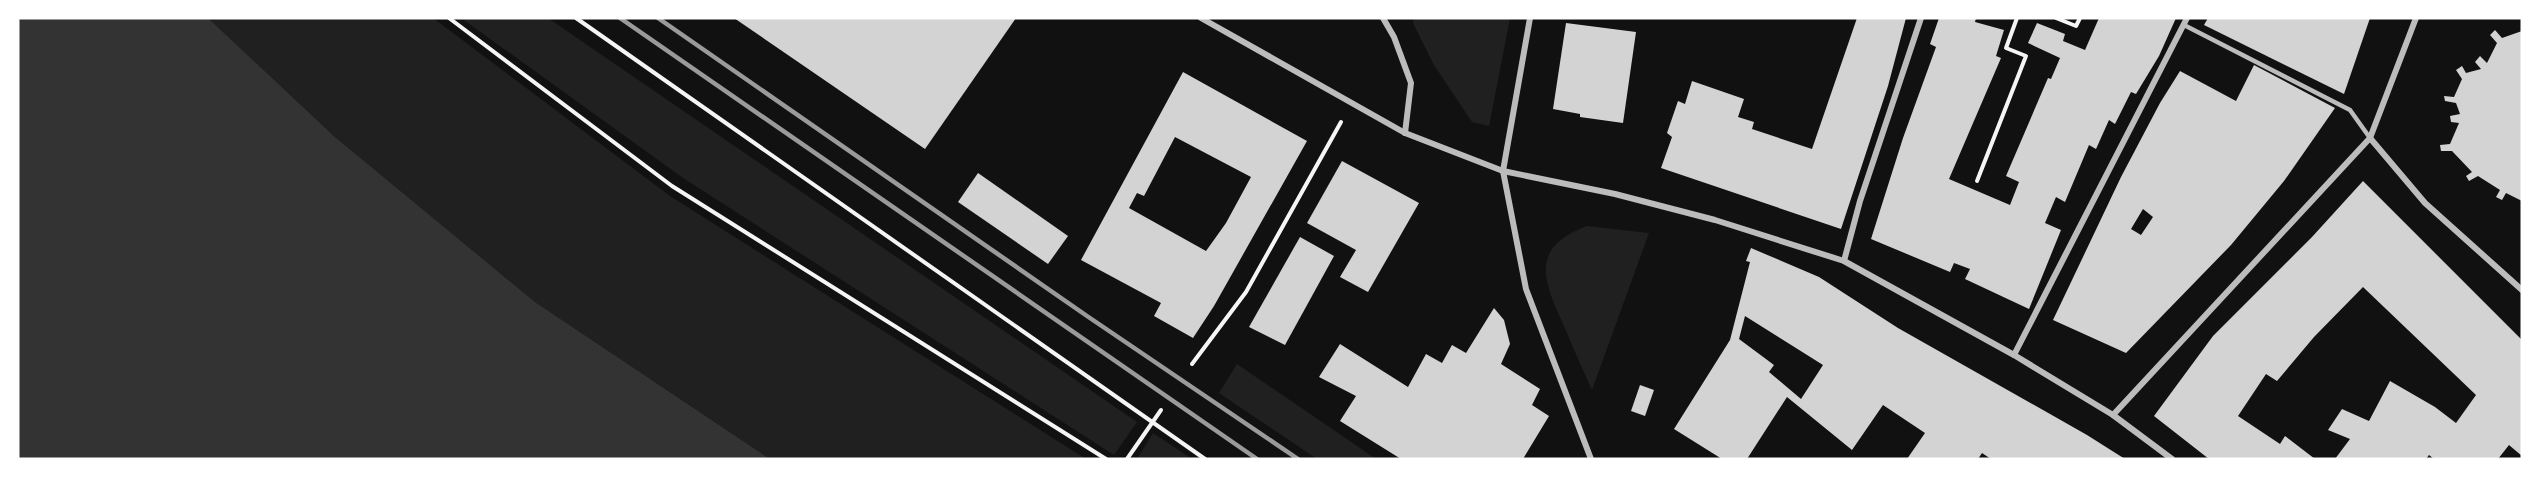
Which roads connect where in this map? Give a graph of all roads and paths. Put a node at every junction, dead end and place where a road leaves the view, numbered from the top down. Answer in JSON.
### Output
{"nodes":[{"id":1,"x":449,"y":18,"type":"edge"},
{"id":2,"x":576,"y":18,"type":"edge"},
{"id":3,"x":1201,"y":18,"type":"edge"},
{"id":4,"x":1383,"y":18,"type":"edge"},
{"id":5,"x":1530,"y":18,"type":"edge"},
{"id":6,"x":1921,"y":18,"type":"edge"},
{"id":7,"x":2017,"y":18,"type":"edge"},
{"id":8,"x":2056,"y":18,"type":"edge"},
{"id":9,"x":2080,"y":18,"type":"edge"},
{"id":10,"x":2187,"y":18,"type":"edge"},
{"id":11,"x":2416,"y":18,"type":"edge"},
{"id":12,"x":2184,"y":25,"type":"junction"},
{"id":13,"x":1351,"y":104,"type":"junction"},
{"id":14,"x":1405,"y":133,"type":"junction"},
{"id":15,"x":2370,"y":138,"type":"junction"},
{"id":16,"x":1503,"y":171,"type":"junction"},
{"id":17,"x":1977,"y":181,"type":"dead end"},
{"id":18,"x":1844,"y":261,"type":"junction"},
{"id":19,"x":2522,"y":290,"type":"edge"},
{"id":20,"x":2014,"y":356,"type":"junction"},
{"id":21,"x":1192,"y":364,"type":"dead end"},
{"id":22,"x":1161,"y":410,"type":"dead end"},
{"id":23,"x":2113,"y":415,"type":"junction"},
{"id":24,"x":1152,"y":424,"type":"junction"},
{"id":25,"x":1106,"y":459,"type":"edge"},
{"id":26,"x":1127,"y":459,"type":"edge"},
{"id":27,"x":1205,"y":459,"type":"edge"},
{"id":28,"x":1591,"y":459,"type":"edge"},
{"id":29,"x":2172,"y":459,"type":"edge"}],
"edges":[{"from":1,"to":25,"type":"path"},
{"from":2,"to":24,"type":"path"},
{"from":3,"to":13,"type":"street"},
{"from":4,"to":14,"type":"street"},
{"from":5,"to":16,"type":"street"},
{"from":6,"to":18,"type":"street"},
{"from":7,"to":17,"type":"path"},
{"from":8,"to":9,"type":"path"},
{"from":10,"to":12,"type":"street"},
{"from":11,"to":15,"type":"street"},
{"from":12,"to":15,"type":"lane"},
{"from":12,"to":20,"type":"street"},
{"from":13,"to":14,"type":"street"},
{"from":13,"to":21,"type":"path"},
{"from":14,"to":16,"type":"street"},
{"from":15,"to":19,"type":"street"},
{"from":15,"to":23,"type":"street"},
{"from":16,"to":18,"type":"street"},
{"from":16,"to":28,"type":"street"},
{"from":18,"to":20,"type":"street"},
{"from":20,"to":23,"type":"street"},
{"from":22,"to":24,"type":"path"},
{"from":23,"to":29,"type":"street"},
{"from":24,"to":26,"type":"path"},
{"from":24,"to":27,"type":"path"}]}
